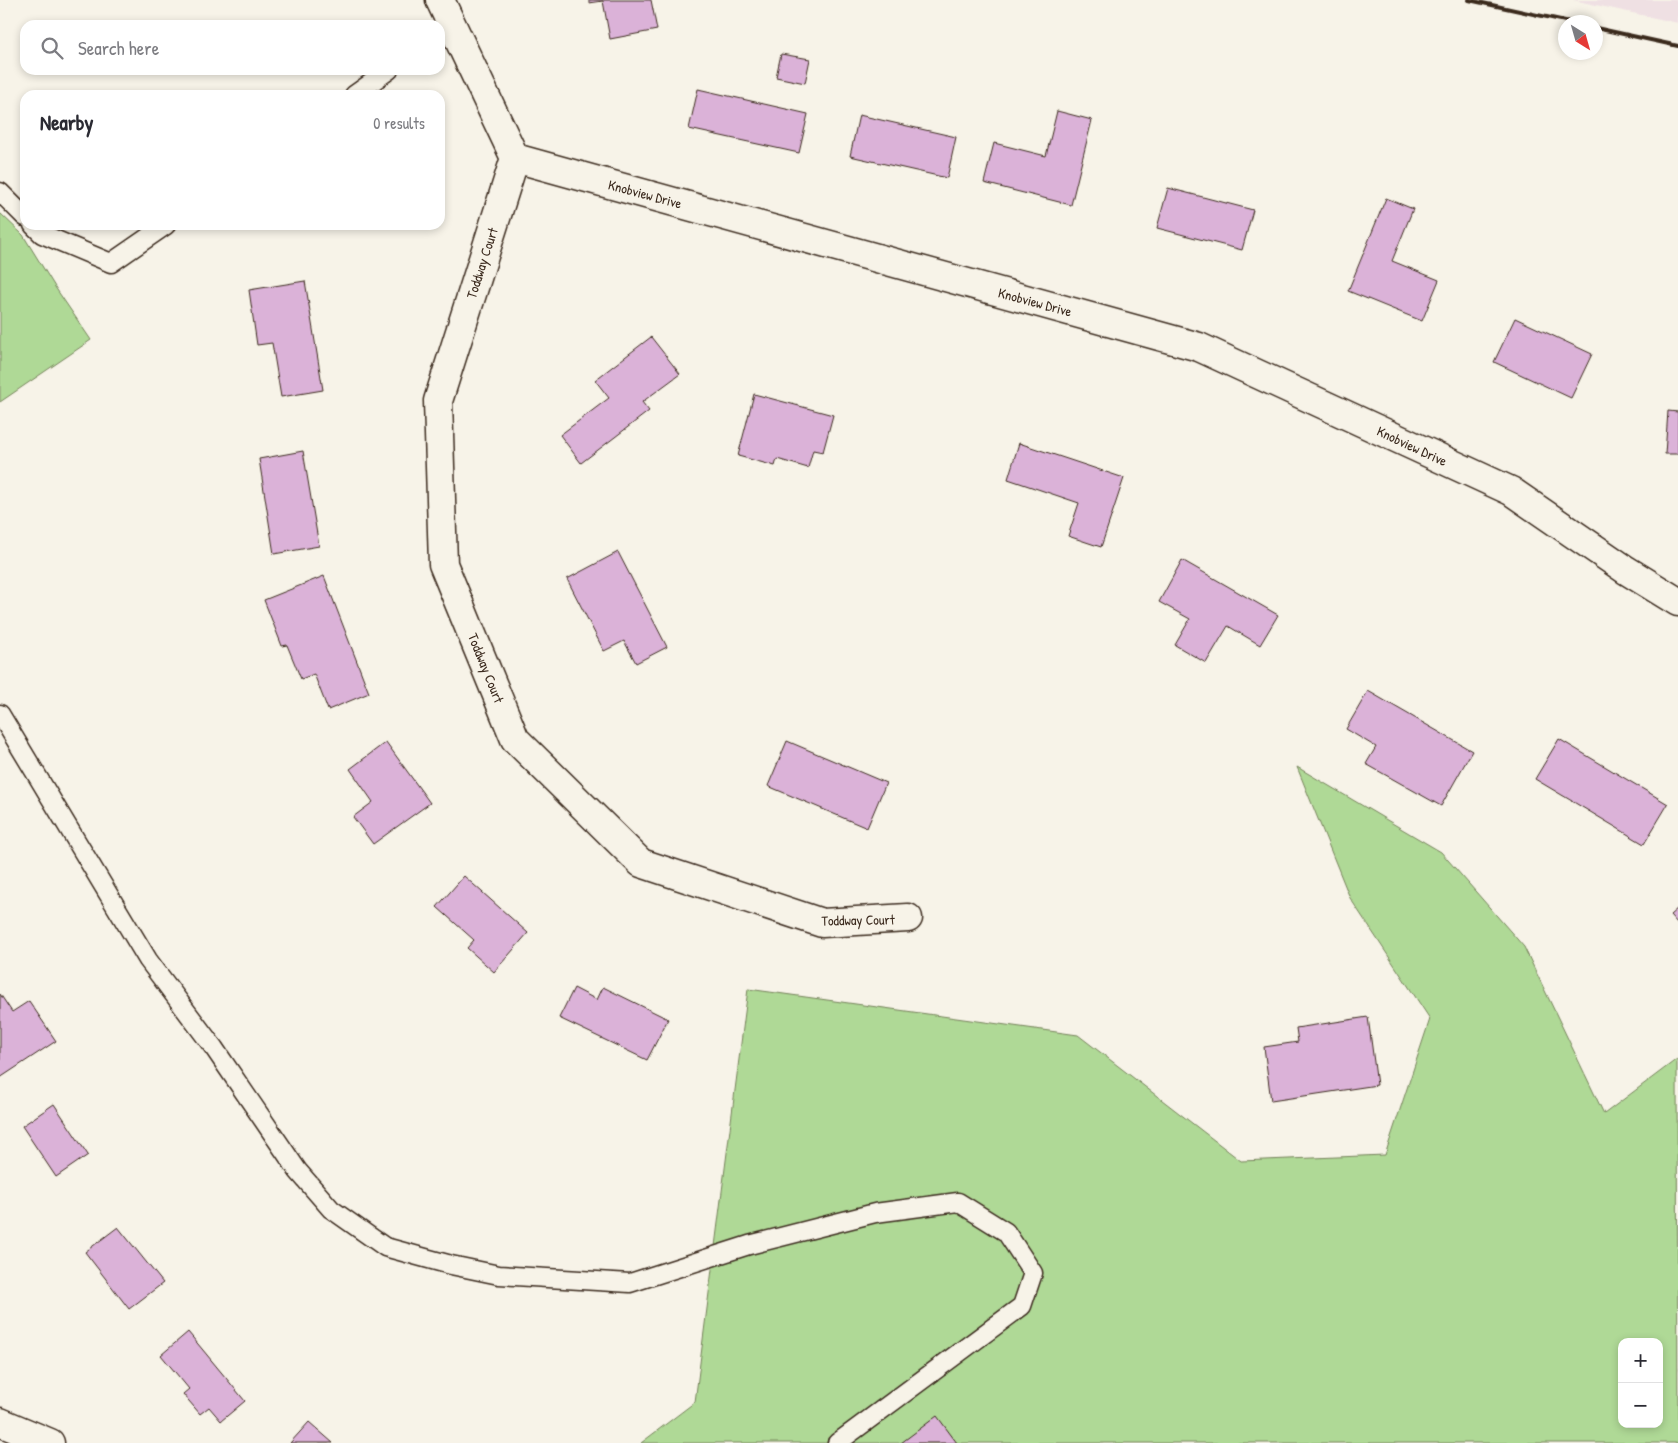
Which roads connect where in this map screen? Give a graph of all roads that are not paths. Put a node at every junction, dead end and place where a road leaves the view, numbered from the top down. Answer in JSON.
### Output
{"nodes":[{"id":1,"x":440,"y":0,"type":"edge"},
{"id":2,"x":444,"y":20,"type":"edge"},
{"id":3,"x":446,"y":29,"type":"edge"},
{"id":4,"x":382,"y":75,"type":"edge"},
{"id":5,"x":361,"y":90,"type":"edge"},
{"id":6,"x":515,"y":158,"type":"junction"},
{"id":7,"x":0,"y":192,"type":"edge"},
{"id":8,"x":20,"y":212,"type":"edge"},
{"id":9,"x":38,"y":230,"type":"edge"},
{"id":10,"x":159,"y":230,"type":"edge"},
{"id":11,"x":1678,"y":602,"type":"edge"},
{"id":12,"x":0,"y":714,"type":"edge"},
{"id":13,"x":908,"y":918,"type":"dead end"},
{"id":14,"x":0,"y":1422,"type":"edge"},
{"id":15,"x":50,"y":1443,"type":"edge"},
{"id":16,"x":837,"y":1443,"type":"edge"}],
"edges":[{"from":1,"to":2,"type":"street"},
{"from":3,"to":6,"type":"street"},
{"from":4,"to":5,"type":"lane"},
{"from":6,"to":11,"type":"street","name":"Knobview Drive"},
{"from":6,"to":13,"type":"street","name":"Toddway Court"},
{"from":7,"to":8,"type":"lane"},
{"from":9,"to":10,"type":"lane"},
{"from":12,"to":16,"type":"lane"},
{"from":14,"to":15,"type":"street"}]}
